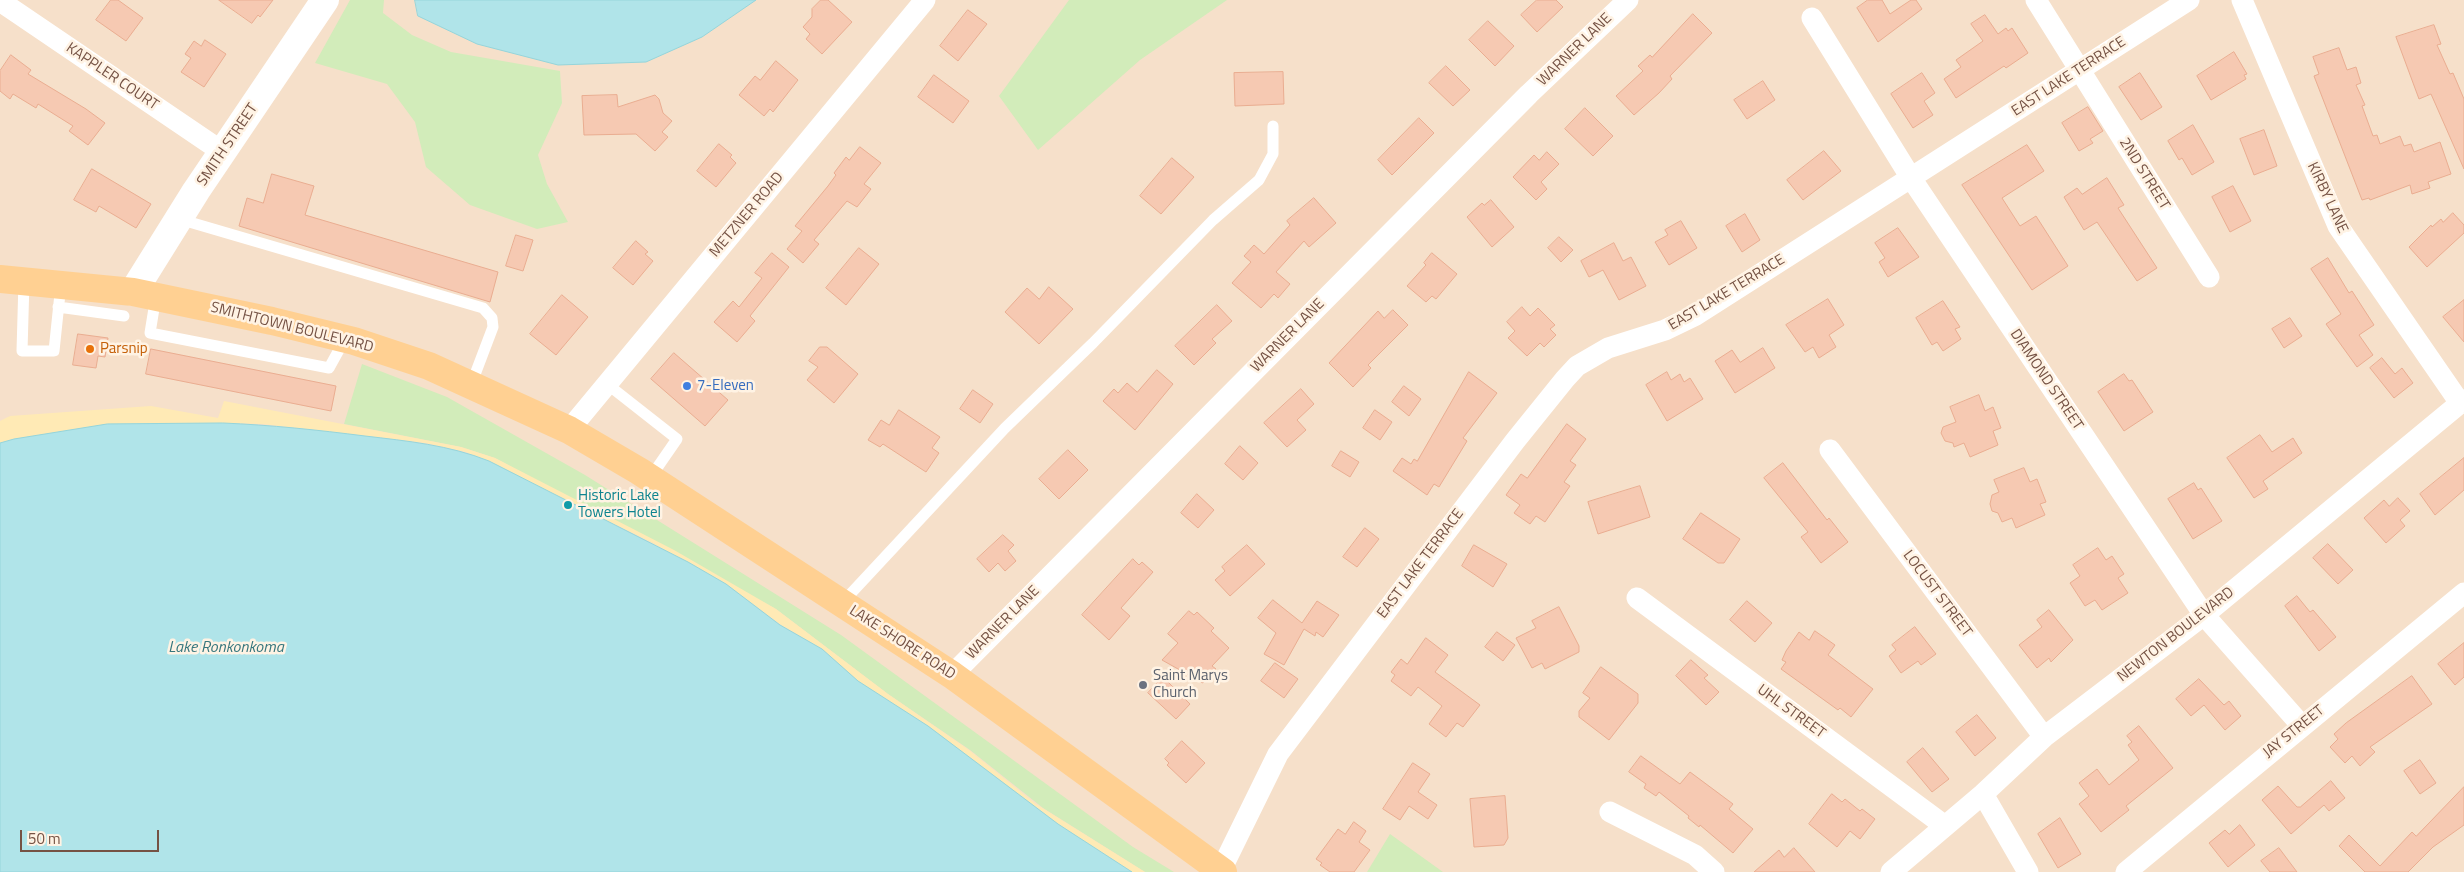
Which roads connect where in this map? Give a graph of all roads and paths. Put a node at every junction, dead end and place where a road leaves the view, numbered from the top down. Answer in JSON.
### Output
{"nodes":[{"id":1,"x":325,"y":0,"type":"edge"},
{"id":2,"x":925,"y":0,"type":"edge"},
{"id":3,"x":1628,"y":0,"type":"edge"},
{"id":4,"x":2036,"y":0,"type":"edge"},
{"id":5,"x":2189,"y":0,"type":"edge"},
{"id":6,"x":2242,"y":0,"type":"edge"},
{"id":7,"x":0,"y":2,"type":"edge"},
{"id":8,"x":1812,"y":18,"type":"dead end"},
{"id":9,"x":2080,"y":70,"type":"junction"},
{"id":10,"x":1273,"y":126,"type":"dead end"},
{"id":11,"x":224,"y":153,"type":"junction"},
{"id":12,"x":1911,"y":178,"type":"junction"},
{"id":13,"x":179,"y":219,"type":"junction"},
{"id":14,"x":2209,"y":277,"type":"dead end"},
{"id":15,"x":12,"y":279,"type":"edge"},
{"id":16,"x":60,"y":296,"type":"junction"},
{"id":17,"x":138,"y":301,"type":"junction"},
{"id":18,"x":345,"y":339,"type":"junction"},
{"id":19,"x":607,"y":384,"type":"junction"},
{"id":20,"x":471,"y":385,"type":"junction"},
{"id":21,"x":2462,"y":402,"type":"edge"},
{"id":22,"x":569,"y":430,"type":"junction"},
{"id":23,"x":1830,"y":450,"type":"dead end"},
{"id":24,"x":650,"y":478,"type":"junction"},
{"id":25,"x":2464,"y":593,"type":"edge"},
{"id":26,"x":1637,"y":598,"type":"dead end"},
{"id":27,"x":842,"y":603,"type":"junction"},
{"id":28,"x":2204,"y":615,"type":"junction"},
{"id":29,"x":952,"y":674,"type":"junction"},
{"id":30,"x":2302,"y":726,"type":"junction"},
{"id":31,"x":2044,"y":737,"type":"junction"},
{"id":32,"x":1983,"y":794,"type":"junction"},
{"id":33,"x":1610,"y":812,"type":"dead end"},
{"id":34,"x":1945,"y":826,"type":"junction"},
{"id":35,"x":1222,"y":871,"type":"edge"},
{"id":36,"x":1714,"y":872,"type":"edge"},
{"id":37,"x":1891,"y":872,"type":"edge"},
{"id":38,"x":2028,"y":872,"type":"edge"},
{"id":39,"x":2126,"y":872,"type":"edge"}],
"edges":[{"from":1,"to":11,"type":"street","name":"SMITH STREET"},
{"from":2,"to":19,"type":"street","name":"METZNER ROAD"},
{"from":3,"to":29,"type":"street","name":"WARNER LANE"},
{"from":4,"to":9,"type":"street","name":"2ND STREET"},
{"from":5,"to":9,"type":"street","name":"EAST LAKE TERRACE"},
{"from":6,"to":21,"type":"street","name":"KIRBY LANE"},
{"from":7,"to":11,"type":"street","name":"KAPPLER COURT"},
{"from":8,"to":12,"type":"street","name":"DIAMOND STREET"},
{"from":9,"to":12,"type":"street","name":"EAST LAKE TERRACE"},
{"from":9,"to":14,"type":"street","name":"2ND STREET"},
{"from":10,"to":27,"type":"lane"},
{"from":11,"to":13,"type":"street","name":"SMITH STREET"},
{"from":12,"to":28,"type":"street","name":"DIAMOND STREET"},
{"from":12,"to":35,"type":"street","name":"EAST LAKE TERRACE"},
{"from":13,"to":17,"type":"street","name":"SMITH STREET"},
{"from":13,"to":20,"type":"lane"},
{"from":15,"to":16,"type":"main road","name":"SMITHTOWN BOULEVARD"},
{"from":15,"to":16,"type":"lane"},
{"from":16,"to":17,"type":"main road","name":"SMITHTOWN BOULEVARD"},
{"from":17,"to":18,"type":"main road","name":"SMITHTOWN BOULEVARD"},
{"from":17,"to":18,"type":"lane"},
{"from":18,"to":20,"type":"main road","name":"SMITHTOWN BOULEVARD"},
{"from":19,"to":22,"type":"street","name":"METZNER ROAD"},
{"from":19,"to":24,"type":"lane"},
{"from":20,"to":22,"type":"main road","name":"SMITHTOWN BOULEVARD"},
{"from":21,"to":28,"type":"street","name":"NEWTON BOULEVARD"},
{"from":22,"to":24,"type":"main road","name":"LAKE SHORE ROAD"},
{"from":23,"to":31,"type":"street","name":"LOCUST STREET"},
{"from":24,"to":27,"type":"main road","name":"LAKE SHORE ROAD"},
{"from":25,"to":30,"type":"street","name":"JAY STREET"},
{"from":26,"to":34,"type":"street","name":"UHL STREET"},
{"from":27,"to":29,"type":"main road","name":"LAKE SHORE ROAD"},
{"from":28,"to":30,"type":"street","name":"DIAMOND STREET"},
{"from":28,"to":31,"type":"street","name":"NEWTON BOULEVARD"},
{"from":29,"to":35,"type":"main road","name":"LAKE SHORE ROAD"},
{"from":30,"to":39,"type":"street","name":"JAY STREET"},
{"from":31,"to":32,"type":"street","name":"NEWTON BOULEVARD"},
{"from":32,"to":34,"type":"street","name":"NEWTON BOULEVARD"},
{"from":32,"to":38,"type":"street"},
{"from":33,"to":36,"type":"street"},
{"from":34,"to":37,"type":"street","name":"NEWTON BOULEVARD"}]}
